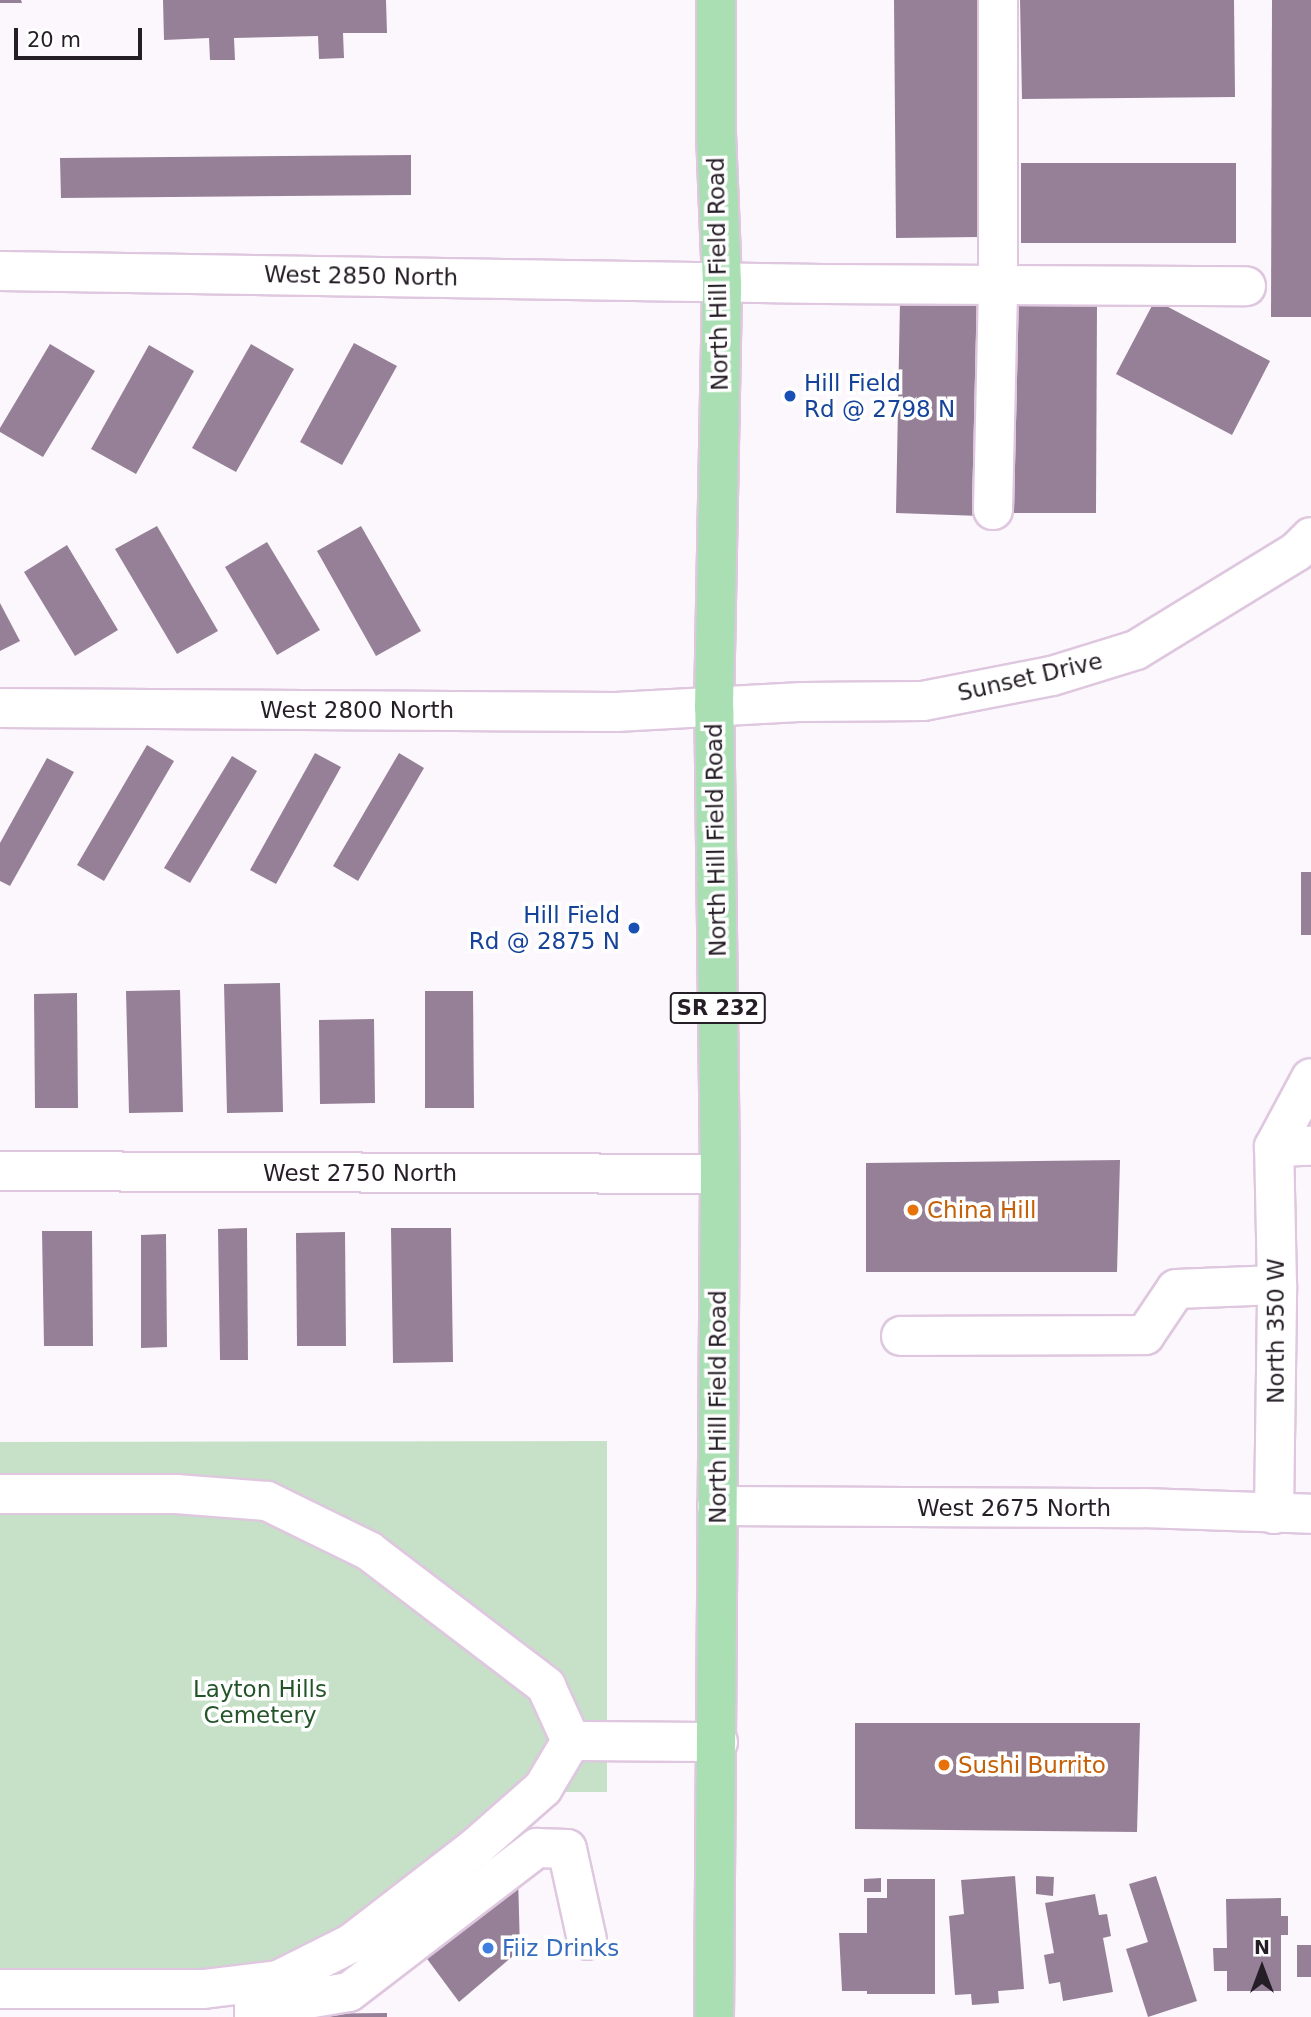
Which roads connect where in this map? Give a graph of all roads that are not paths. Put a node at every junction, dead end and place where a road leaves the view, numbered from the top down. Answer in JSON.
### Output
{"nodes":[{"id":1,"x":716,"y":0,"type":"edge"},
{"id":2,"x":998,"y":0,"type":"edge"},
{"id":3,"x":0,"y":271,"type":"edge"},
{"id":4,"x":722,"y":283,"type":"junction"},
{"id":5,"x":998,"y":286,"type":"junction"},
{"id":6,"x":1245,"y":286,"type":"dead end"},
{"id":7,"x":993,"y":510,"type":"dead end"},
{"id":8,"x":1306,"y":554,"type":"edge"},
{"id":9,"x":714,"y":707,"type":"junction"},
{"id":10,"x":0,"y":708,"type":"edge"},
{"id":11,"x":1311,"y":1078,"type":"edge"},
{"id":12,"x":1292,"y":1147,"type":"edge"},
{"id":13,"x":0,"y":1171,"type":"edge"},
{"id":14,"x":720,"y":1174,"type":"junction"},
{"id":15,"x":1277,"y":1285,"type":"junction"},
{"id":16,"x":901,"y":1336,"type":"dead end"},
{"id":17,"x":0,"y":1494,"type":"edge"},
{"id":18,"x":717,"y":1506,"type":"junction"},
{"id":19,"x":1292,"y":1514,"type":"edge"},
{"id":20,"x":571,"y":1741,"type":"junction"},
{"id":21,"x":718,"y":1742,"type":"junction"},
{"id":22,"x":587,"y":1940,"type":"dead end"},
{"id":23,"x":0,"y":1989,"type":"edge"},
{"id":24,"x":254,"y":2012,"type":"edge"},
{"id":25,"x":714,"y":2017,"type":"edge"}],
"edges":[{"from":1,"to":4,"type":"main road","name":"North Hill Field Road","number":"SR 232"},
{"from":2,"to":5,"type":"street"},
{"from":3,"to":4,"type":"street","name":"West 2850 North"},
{"from":4,"to":5,"type":"street","name":"West 2850 North"},
{"from":4,"to":9,"type":"main road","name":"North Hill Field Road","number":"SR 232"},
{"from":5,"to":6,"type":"street","name":"West 2850 North"},
{"from":5,"to":7,"type":"street"},
{"from":8,"to":9,"type":"street","name":"Sunset Drive"},
{"from":9,"to":10,"type":"street","name":"West 2800 North"},
{"from":9,"to":14,"type":"main road","name":"North Hill Field Road","number":"SR 232"},
{"from":11,"to":12,"type":"street"},
{"from":12,"to":15,"type":"street","name":"North 350 W"},
{"from":13,"to":14,"type":"street","name":"West 2750 North"},
{"from":14,"to":18,"type":"main road","name":"North Hill Field Road","number":"SR 232"},
{"from":15,"to":16,"type":"street"},
{"from":15,"to":19,"type":"street","name":"North 350 W"},
{"from":17,"to":20,"type":"street"},
{"from":18,"to":19,"type":"street","name":"West 2675 North"},
{"from":18,"to":21,"type":"main road","name":"North Hill Field Road","number":"SR 232"},
{"from":20,"to":21,"type":"street"},
{"from":20,"to":23,"type":"street"},
{"from":21,"to":25,"type":"main road","name":"North Hill Field Road","number":"SR 232"},
{"from":22,"to":24,"type":"street"}]}
